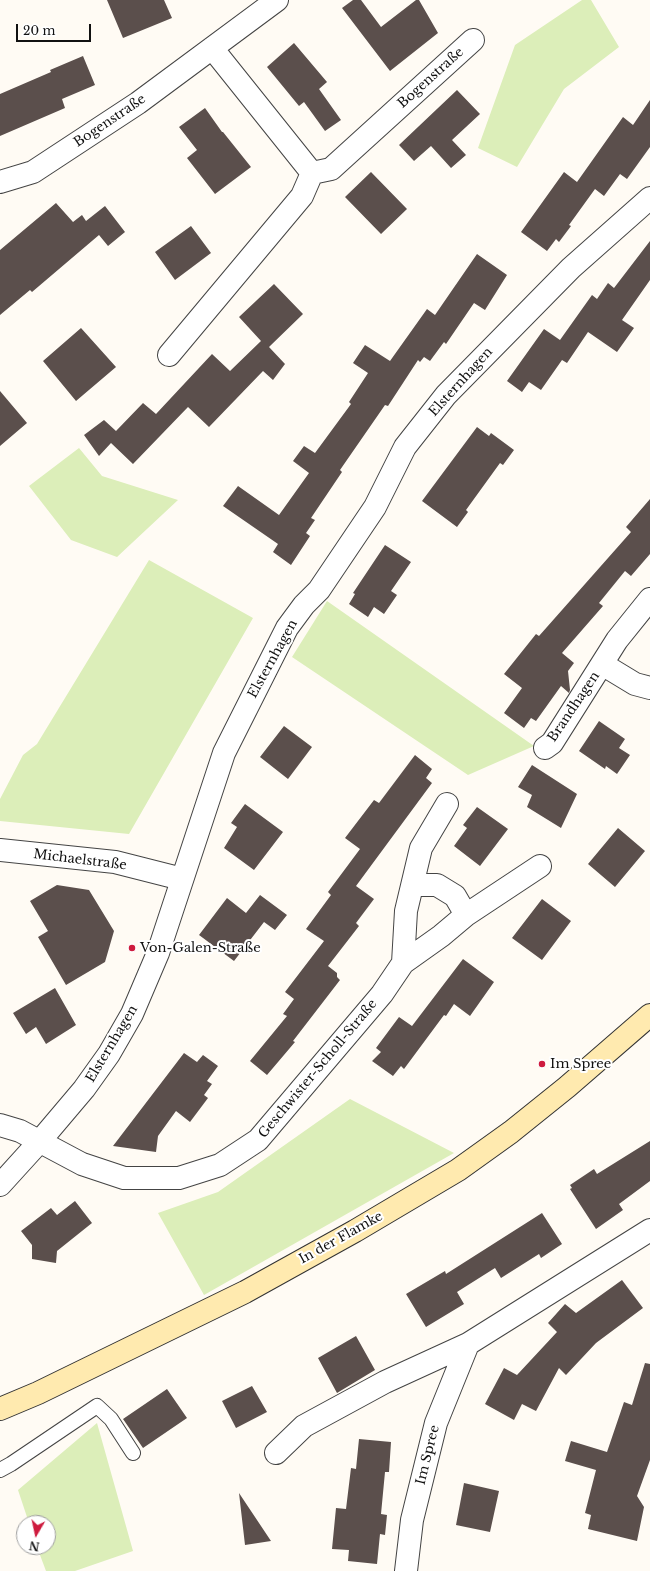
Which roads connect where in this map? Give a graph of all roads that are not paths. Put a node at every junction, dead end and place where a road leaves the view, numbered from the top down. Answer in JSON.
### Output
{"nodes":[{"id":1,"x":277,"y":0,"type":"edge"},
{"id":2,"x":474,"y":40,"type":"dead end"},
{"id":3,"x":212,"y":48,"type":"junction"},
{"id":4,"x":312,"y":173,"type":"junction"},
{"id":5,"x":0,"y":182,"type":"edge"},
{"id":6,"x":650,"y":198,"type":"edge"},
{"id":7,"x":169,"y":355,"type":"dead end"},
{"id":8,"x":650,"y":599,"type":"edge"},
{"id":9,"x":602,"y":664,"type":"junction"},
{"id":10,"x":650,"y":688,"type":"edge"},
{"id":11,"x":545,"y":748,"type":"dead end"},
{"id":12,"x":447,"y":804,"type":"dead end"},
{"id":13,"x":0,"y":850,"type":"edge"},
{"id":14,"x":540,"y":866,"type":"dead end"},
{"id":15,"x":182,"y":879,"type":"junction"},
{"id":16,"x":413,"y":886,"type":"junction"},
{"id":17,"x":466,"y":915,"type":"junction"},
{"id":18,"x":403,"y":963,"type":"junction"},
{"id":19,"x":650,"y":1015,"type":"edge"},
{"id":20,"x":0,"y":1125,"type":"edge"},
{"id":21,"x":40,"y":1141,"type":"junction"},
{"id":22,"x":0,"y":1185,"type":"edge"},
{"id":23,"x":650,"y":1230,"type":"edge"},
{"id":24,"x":468,"y":1344,"type":"junction"},
{"id":25,"x":0,"y":1409,"type":"edge"},
{"id":26,"x":133,"y":1453,"type":"dead end"},
{"id":27,"x":276,"y":1453,"type":"dead end"},
{"id":28,"x":0,"y":1470,"type":"edge"},
{"id":29,"x":406,"y":1571,"type":"edge"}],
"edges":[{"from":1,"to":3,"type":"street","name":"Bogenstraße"},
{"from":2,"to":4,"type":"street","name":"Bogenstraße"},
{"from":3,"to":4,"type":"street"},
{"from":3,"to":5,"type":"street","name":"Bogenstraße"},
{"from":4,"to":7,"type":"street"},
{"from":6,"to":15,"type":"street","name":"Elsternhagen"},
{"from":8,"to":9,"type":"street","name":"Brandhagen"},
{"from":9,"to":10,"type":"street","name":"Brandhagen"},
{"from":9,"to":11,"type":"street","name":"Brandhagen"},
{"from":12,"to":16,"type":"street"},
{"from":13,"to":15,"type":"street","name":"Michaelstraße"},
{"from":14,"to":17,"type":"street","name":"Geschwister-Scholl-Straße"},
{"from":15,"to":21,"type":"street","name":"Elsternhagen"},
{"from":16,"to":17,"type":"street"},
{"from":16,"to":18,"type":"street"},
{"from":17,"to":18,"type":"street","name":"Geschwister-Scholl-Straße"},
{"from":18,"to":21,"type":"street","name":"Geschwister-Scholl-Straße"},
{"from":19,"to":25,"type":"main road","name":"In der Flamke"},
{"from":20,"to":21,"type":"street","name":"Geschwister-Scholl-Straße"},
{"from":21,"to":22,"type":"street","name":"Elsternhagen"},
{"from":23,"to":24,"type":"street"},
{"from":24,"to":27,"type":"street"},
{"from":24,"to":29,"type":"street","name":"Im Spree"},
{"from":26,"to":28,"type":"lane"}]}
